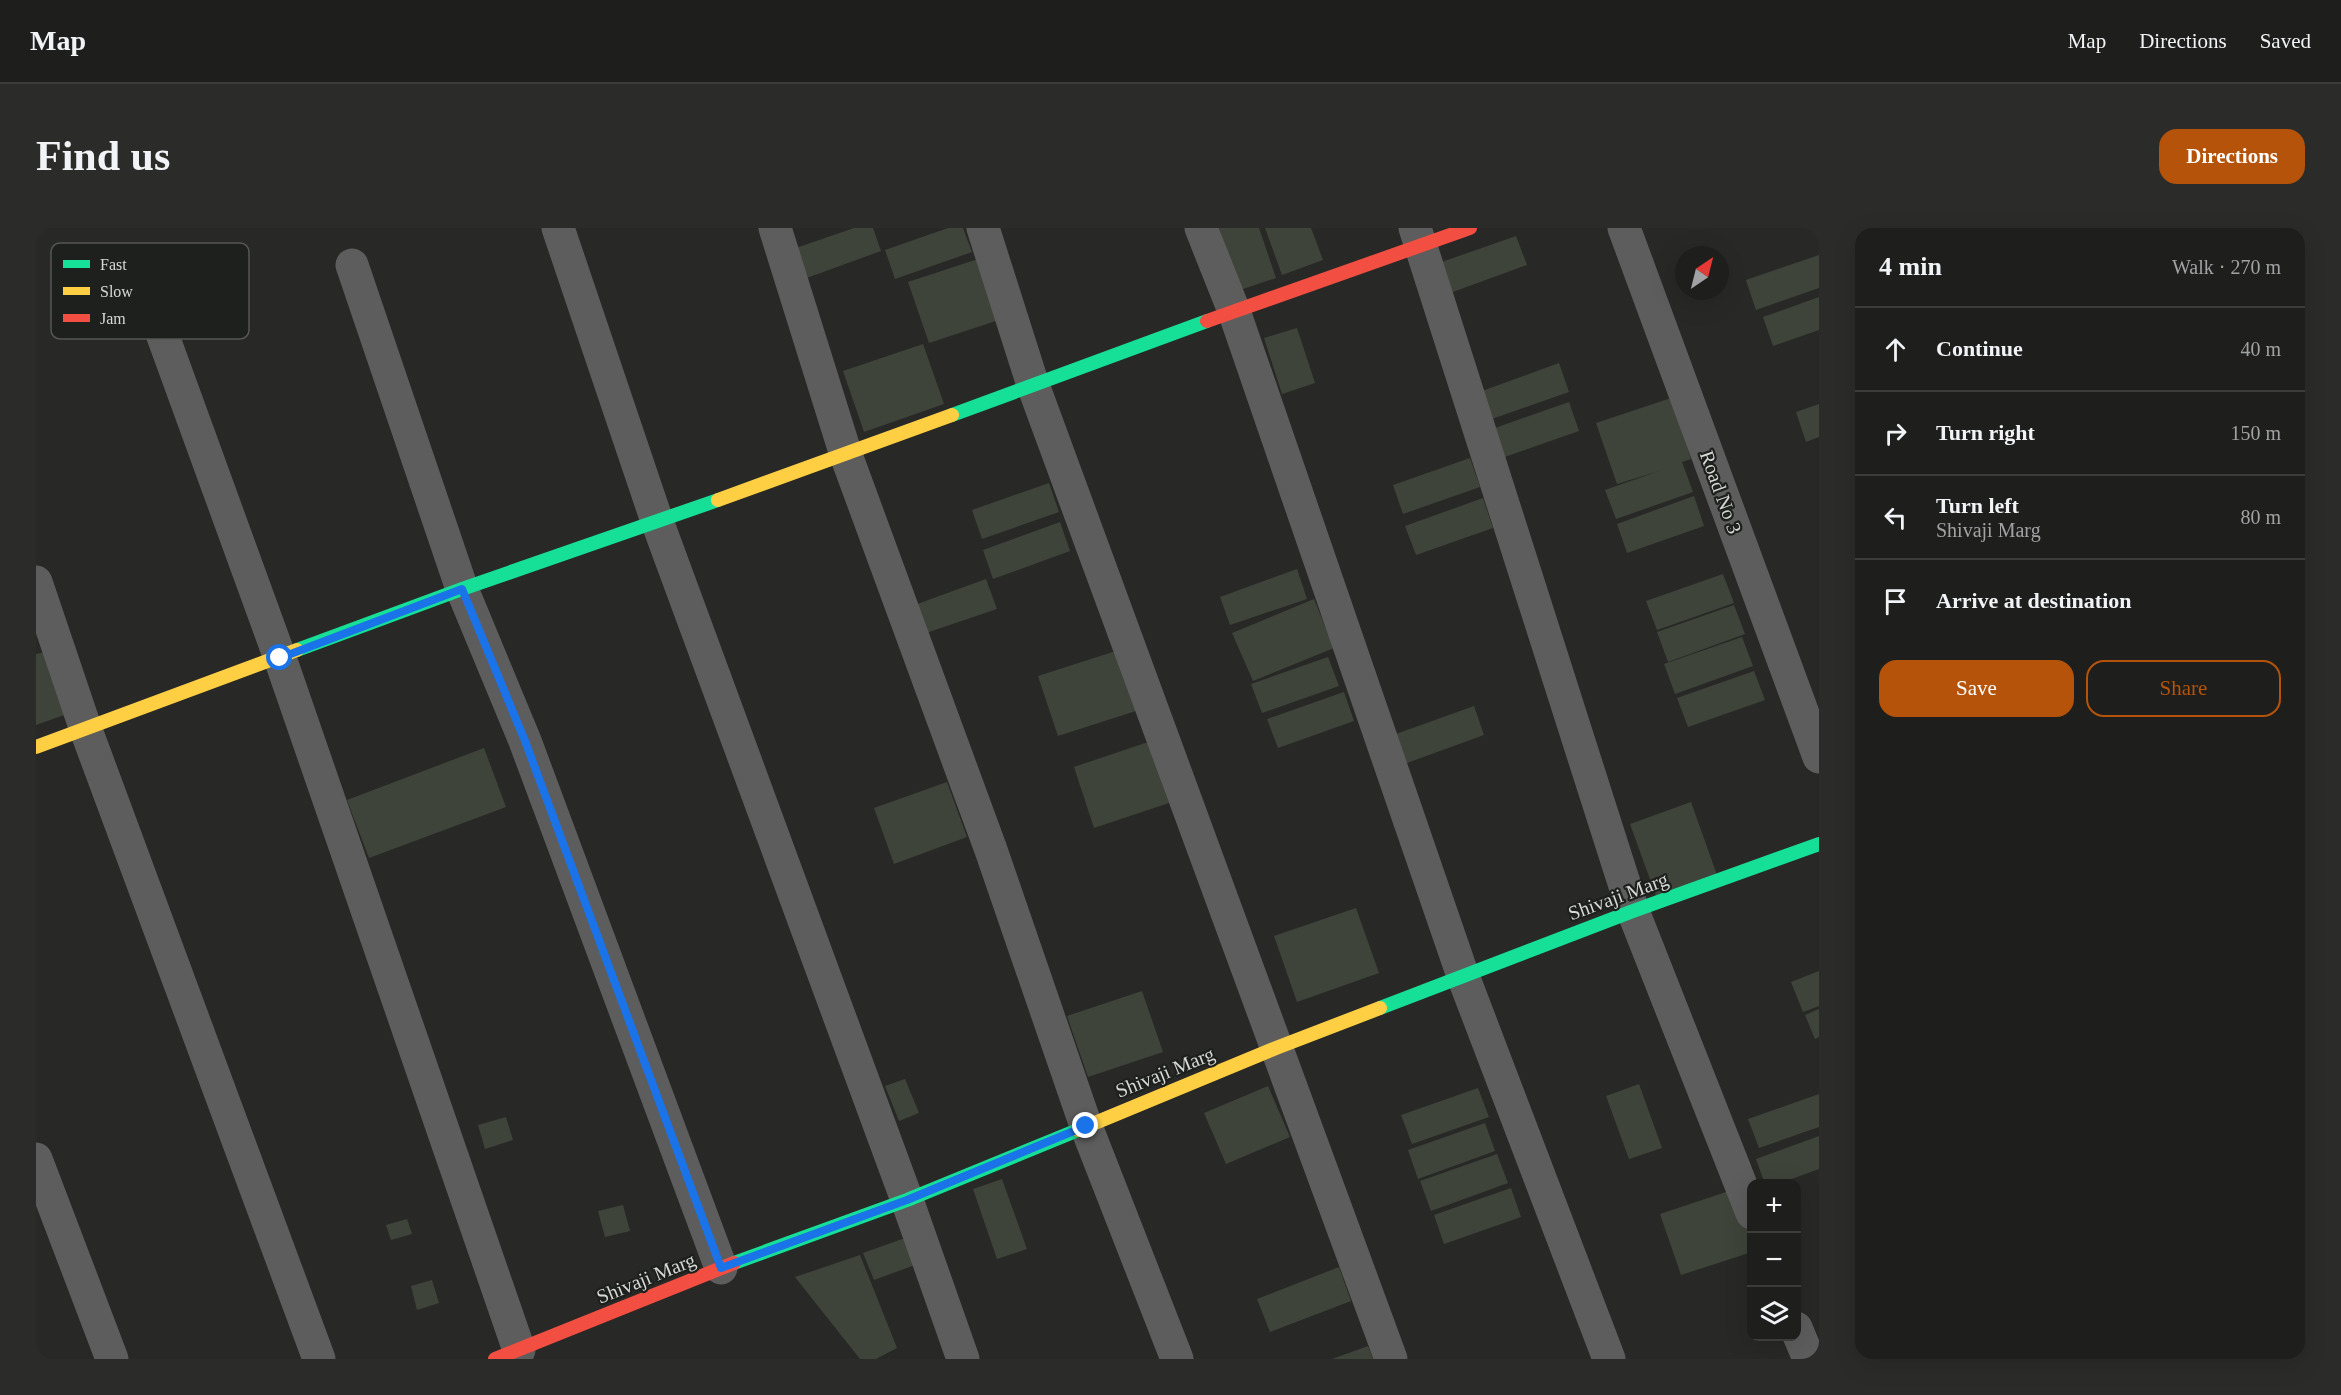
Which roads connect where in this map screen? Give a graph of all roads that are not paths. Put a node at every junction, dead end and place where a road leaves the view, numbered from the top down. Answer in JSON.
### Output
{"nodes":[{"id":1,"x":558,"y":228,"type":"edge"},
{"id":2,"x":775,"y":228,"type":"edge"},
{"id":3,"x":983,"y":228,"type":"edge"},
{"id":4,"x":1201,"y":228,"type":"edge"},
{"id":5,"x":1470,"y":228,"type":"edge"},
{"id":6,"x":1624,"y":228,"type":"edge"},
{"id":7,"x":1418,"y":237,"type":"edge"},
{"id":8,"x":352,"y":265,"type":"dead end"},
{"id":9,"x":1234,"y":312,"type":"junction"},
{"id":10,"x":164,"y":339,"type":"edge"},
{"id":11,"x":1033,"y":385,"type":"junction"},
{"id":12,"x":846,"y":455,"type":"junction"},
{"id":13,"x":657,"y":521,"type":"junction"},
{"id":14,"x":36,"y":582,"type":"edge"},
{"id":15,"x":462,"y":589,"type":"junction"},
{"id":16,"x":280,"y":658,"type":"junction"},
{"id":17,"x":86,"y":729,"type":"junction"},
{"id":18,"x":36,"y":747,"type":"edge"},
{"id":19,"x":1819,"y":757,"type":"edge"},
{"id":20,"x":1819,"y":844,"type":"edge"},
{"id":21,"x":1633,"y":911,"type":"junction"},
{"id":22,"x":1462,"y":975,"type":"junction"},
{"id":23,"x":1276,"y":1048,"type":"junction"},
{"id":24,"x":1086,"y":1126,"type":"junction"},
{"id":25,"x":36,"y":1159,"type":"edge"},
{"id":26,"x":907,"y":1200,"type":"junction"},
{"id":27,"x":1747,"y":1200,"type":"edge"},
{"id":28,"x":721,"y":1268,"type":"junction"},
{"id":29,"x":1801,"y":1338,"type":"edge"},
{"id":30,"x":507,"y":1354,"type":"edge"},
{"id":31,"x":112,"y":1359,"type":"edge"},
{"id":32,"x":319,"y":1359,"type":"edge"},
{"id":33,"x":963,"y":1359,"type":"edge"},
{"id":34,"x":1177,"y":1359,"type":"edge"},
{"id":35,"x":1391,"y":1359,"type":"edge"},
{"id":36,"x":1609,"y":1359,"type":"edge"},
{"id":37,"x":1809,"y":1359,"type":"edge"}],
"edges":[{"from":1,"to":13,"type":"street"},
{"from":2,"to":12,"type":"street"},
{"from":3,"to":11,"type":"street"},
{"from":4,"to":9,"type":"street"},
{"from":5,"to":7,"type":"street"},
{"from":6,"to":19,"type":"street","name":"Road No 3"},
{"from":7,"to":9,"type":"street"},
{"from":7,"to":21,"type":"street"},
{"from":8,"to":15,"type":"street"},
{"from":9,"to":11,"type":"street"},
{"from":9,"to":22,"type":"street"},
{"from":10,"to":16,"type":"street"},
{"from":11,"to":12,"type":"street"},
{"from":11,"to":23,"type":"street"},
{"from":12,"to":13,"type":"street"},
{"from":12,"to":24,"type":"street"},
{"from":13,"to":15,"type":"street"},
{"from":13,"to":26,"type":"street"},
{"from":14,"to":17,"type":"street"},
{"from":15,"to":16,"type":"street"},
{"from":15,"to":28,"type":"street"},
{"from":16,"to":17,"type":"street"},
{"from":16,"to":30,"type":"street"},
{"from":17,"to":18,"type":"street"},
{"from":17,"to":32,"type":"street"},
{"from":20,"to":21,"type":"street","name":"Shivaji Marg"},
{"from":21,"to":22,"type":"street","name":"Shivaji Marg"},
{"from":21,"to":27,"type":"street"},
{"from":22,"to":23,"type":"street","name":"Shivaji Marg"},
{"from":22,"to":36,"type":"street"},
{"from":23,"to":24,"type":"street","name":"Shivaji Marg"},
{"from":23,"to":35,"type":"street"},
{"from":24,"to":26,"type":"street","name":"Shivaji Marg"},
{"from":24,"to":34,"type":"street"},
{"from":25,"to":31,"type":"street"},
{"from":26,"to":28,"type":"street","name":"Shivaji Marg"},
{"from":26,"to":33,"type":"street"},
{"from":28,"to":30,"type":"street","name":"Shivaji Marg"},
{"from":29,"to":37,"type":"street"}]}
